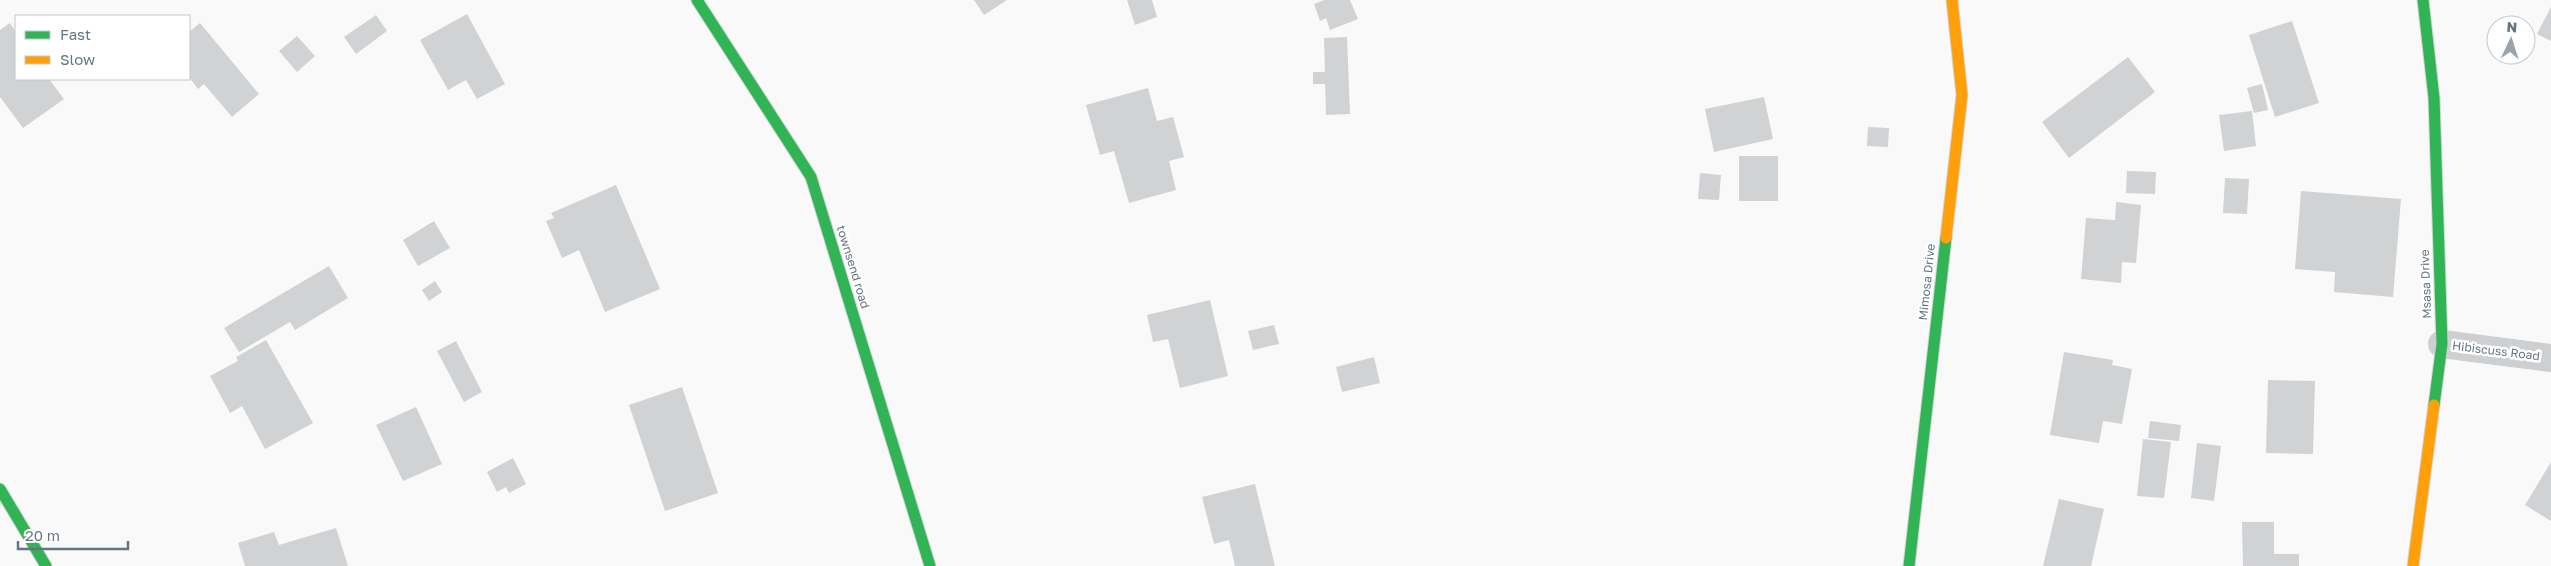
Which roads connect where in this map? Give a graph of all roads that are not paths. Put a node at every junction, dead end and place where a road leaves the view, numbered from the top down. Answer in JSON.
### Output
{"nodes":[{"id":1,"x":697,"y":0,"type":"edge"},
{"id":2,"x":1952,"y":0,"type":"edge"},
{"id":3,"x":2423,"y":0,"type":"edge"},
{"id":4,"x":2442,"y":344,"type":"junction"},
{"id":5,"x":2551,"y":358,"type":"edge"},
{"id":6,"x":0,"y":489,"type":"edge"},
{"id":7,"x":46,"y":566,"type":"edge"},
{"id":8,"x":930,"y":566,"type":"edge"},
{"id":9,"x":1909,"y":566,"type":"edge"},
{"id":10,"x":2413,"y":566,"type":"edge"}],
"edges":[{"from":1,"to":8,"type":"street","name":"townsend road"},
{"from":2,"to":9,"type":"street","name":"Mimosa Drive"},
{"from":3,"to":4,"type":"street","name":"Msasa Drive"},
{"from":4,"to":5,"type":"street","name":"Hibiscuss Road"},
{"from":4,"to":10,"type":"street","name":"Msasa Drive"},
{"from":6,"to":7,"type":"street"}]}
